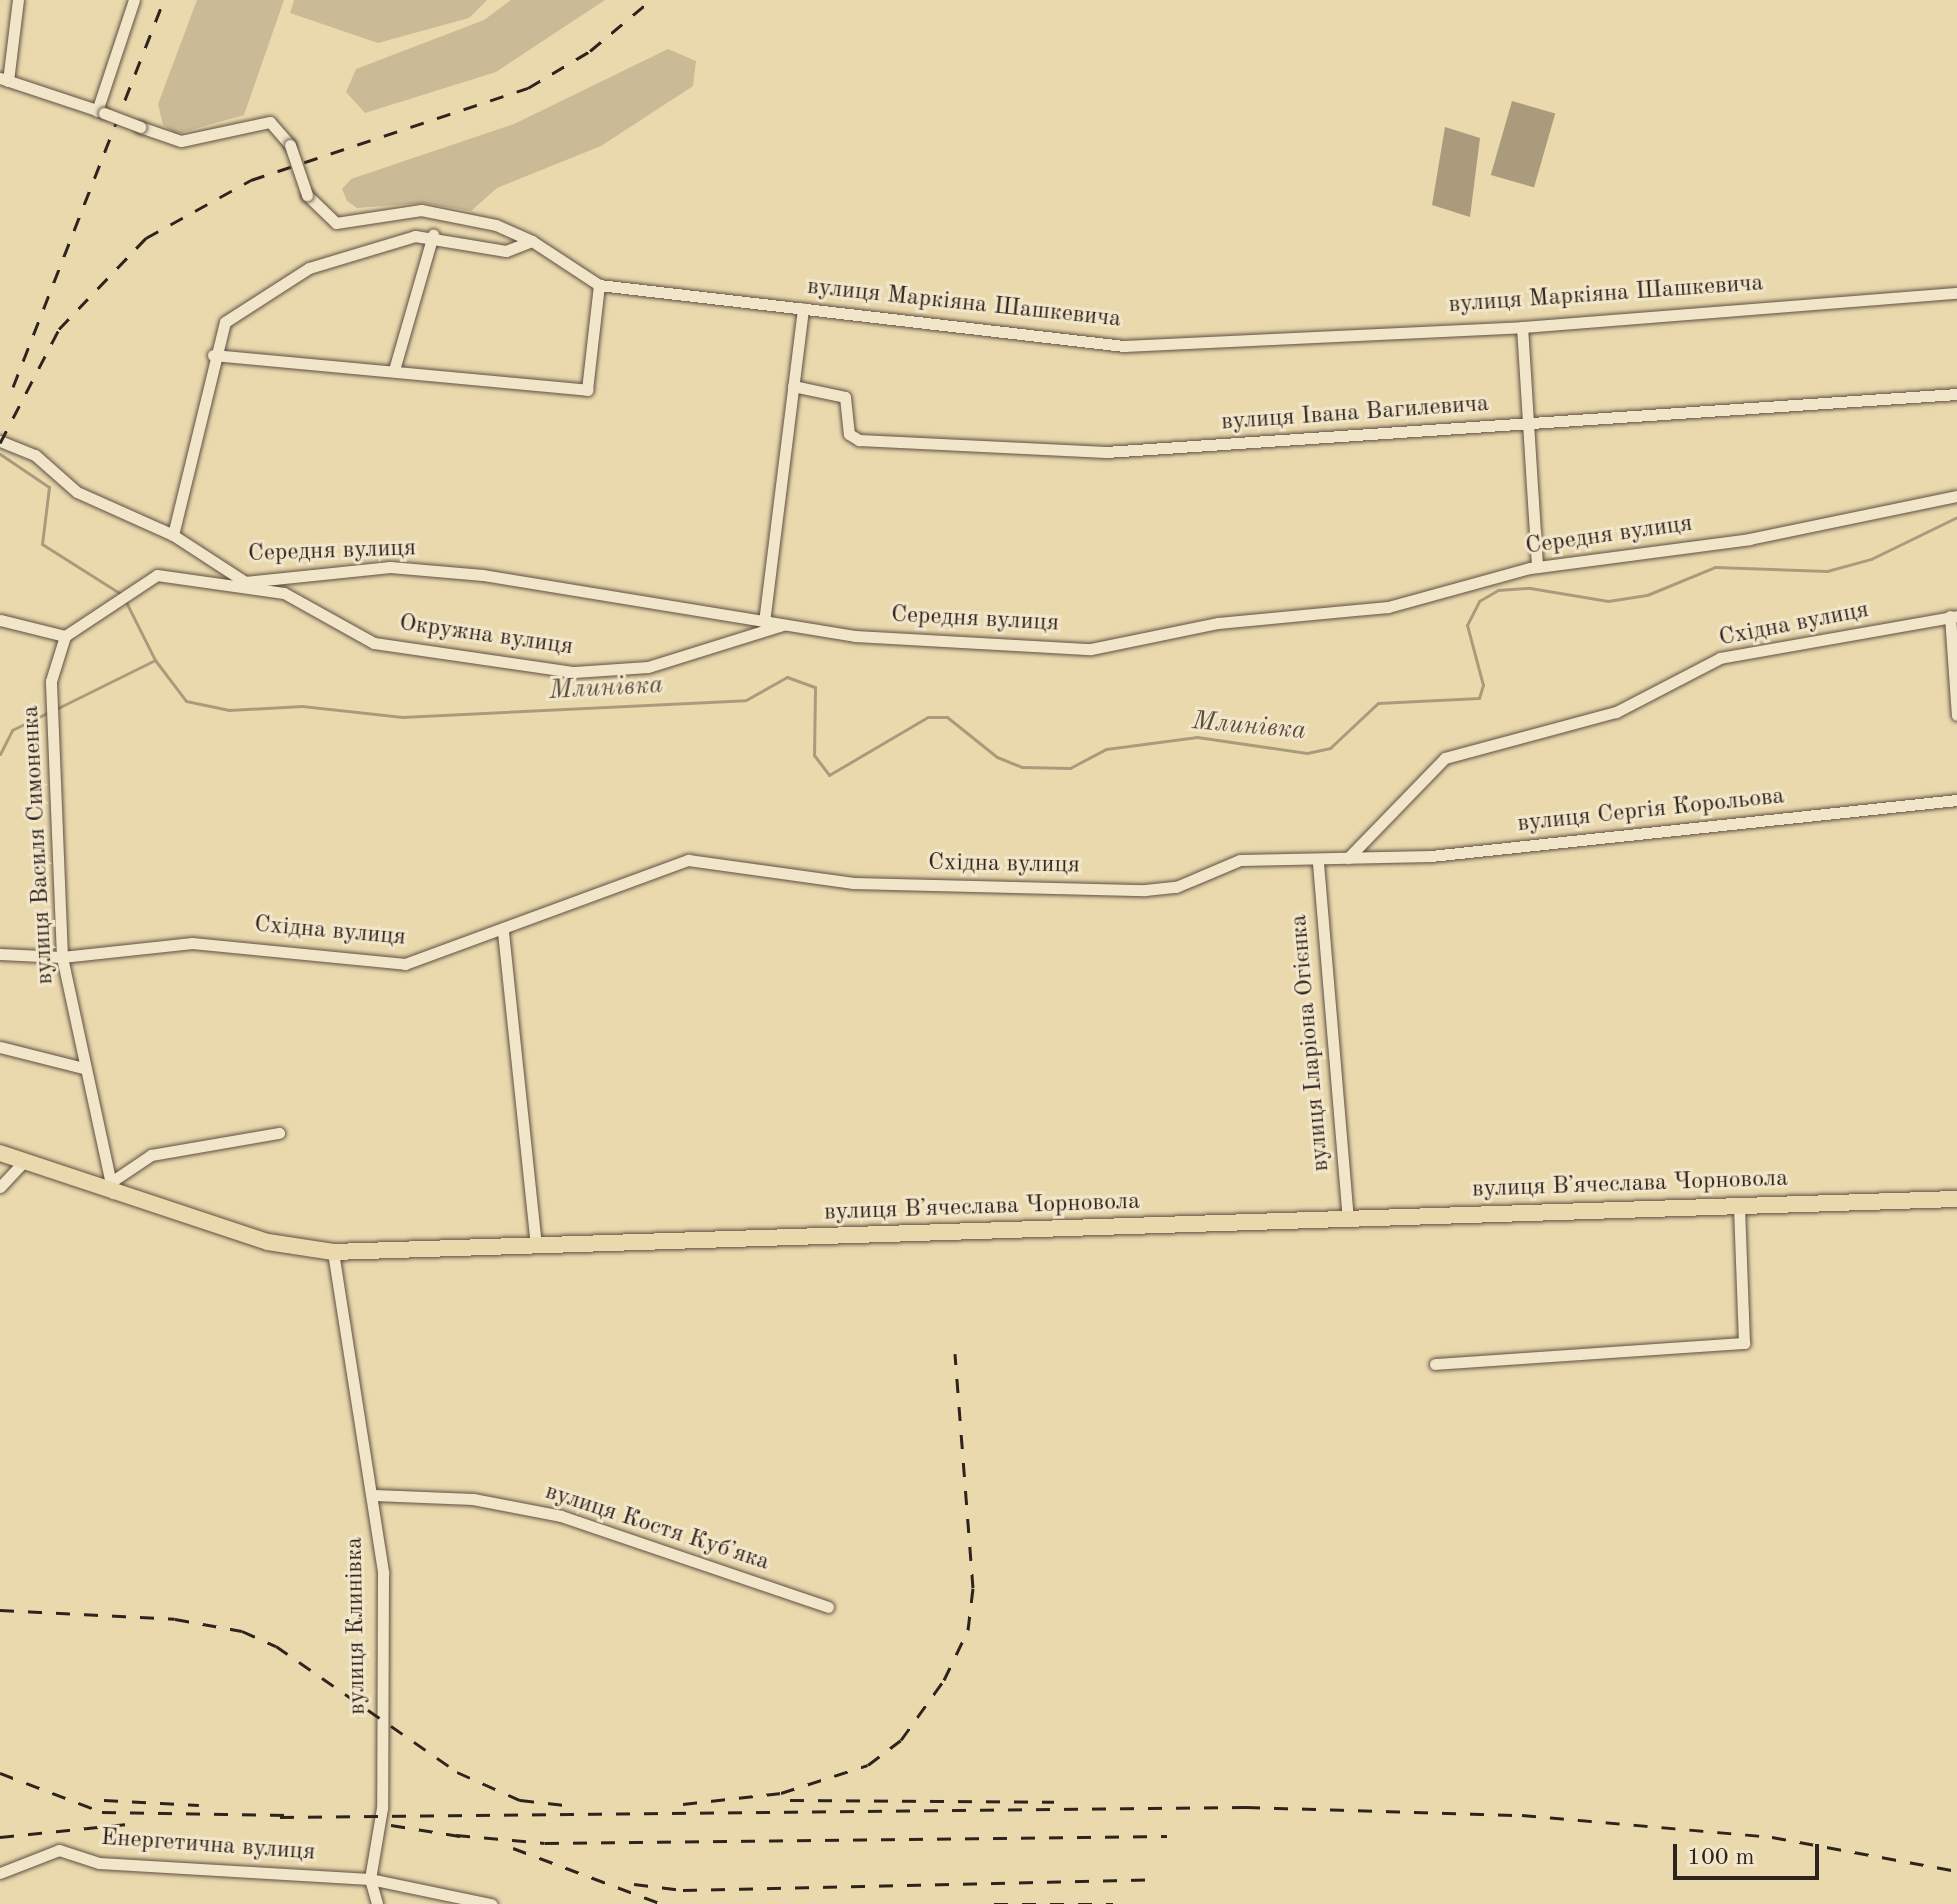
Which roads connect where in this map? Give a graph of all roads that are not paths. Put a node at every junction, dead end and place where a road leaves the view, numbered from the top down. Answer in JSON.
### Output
{"nodes":[{"id":1,"x":18,"y":0,"type":"edge"},
{"id":2,"x":134,"y":0,"type":"edge"},
{"id":3,"x":4,"y":79,"type":"edge"},
{"id":4,"x":101,"y":112,"type":"junction"},
{"id":5,"x":433,"y":235,"type":"junction"},
{"id":6,"x":532,"y":241,"type":"junction"},
{"id":7,"x":599,"y":285,"type":"junction"},
{"id":8,"x":1957,"y":293,"type":"edge"},
{"id":9,"x":803,"y":308,"type":"junction"},
{"id":10,"x":1522,"y":327,"type":"junction"},
{"id":11,"x":213,"y":355,"type":"junction"},
{"id":12,"x":394,"y":370,"type":"junction"},
{"id":13,"x":793,"y":386,"type":"junction"},
{"id":14,"x":1957,"y":394,"type":"edge"},
{"id":15,"x":1523,"y":424,"type":"junction"},
{"id":16,"x":0,"y":441,"type":"edge"},
{"id":17,"x":1957,"y":496,"type":"edge"},
{"id":18,"x":173,"y":535,"type":"junction"},
{"id":19,"x":1537,"y":567,"type":"junction"},
{"id":20,"x":245,"y":582,"type":"junction"},
{"id":21,"x":1954,"y":616,"type":"edge"},
{"id":22,"x":0,"y":620,"type":"edge"},
{"id":23,"x":764,"y":622,"type":"junction"},
{"id":24,"x":783,"y":625,"type":"junction"},
{"id":25,"x":65,"y":636,"type":"junction"},
{"id":26,"x":1957,"y":715,"type":"edge"},
{"id":27,"x":1957,"y":800,"type":"edge"},
{"id":28,"x":1348,"y":858,"type":"junction"},
{"id":29,"x":1318,"y":863,"type":"junction"},
{"id":30,"x":503,"y":932,"type":"junction"},
{"id":31,"x":0,"y":954,"type":"edge"},
{"id":32,"x":62,"y":957,"type":"junction"},
{"id":33,"x":0,"y":1047,"type":"edge"},
{"id":34,"x":83,"y":1068,"type":"junction"},
{"id":35,"x":279,"y":1133,"type":"dead end"},
{"id":36,"x":0,"y":1153,"type":"edge"},
{"id":37,"x":23,"y":1162,"type":"junction"},
{"id":38,"x":114,"y":1186,"type":"junction"},
{"id":39,"x":0,"y":1187,"type":"edge"},
{"id":40,"x":1957,"y":1199,"type":"edge"},
{"id":41,"x":1739,"y":1206,"type":"junction"},
{"id":42,"x":1348,"y":1219,"type":"junction"},
{"id":43,"x":536,"y":1246,"type":"junction"},
{"id":44,"x":333,"y":1252,"type":"junction"},
{"id":45,"x":1435,"y":1364,"type":"dead end"},
{"id":46,"x":374,"y":1495,"type":"junction"},
{"id":47,"x":828,"y":1607,"type":"dead end"},
{"id":48,"x":0,"y":1873,"type":"edge"},
{"id":49,"x":370,"y":1879,"type":"junction"},
{"id":50,"x":377,"y":1904,"type":"edge"},
{"id":51,"x":491,"y":1904,"type":"edge"}],
"edges":[{"from":1,"to":3,"type":"street"},
{"from":2,"to":4,"type":"street"},
{"from":3,"to":4,"type":"street"},
{"from":4,"to":6,"type":"street","name":"вулиця Маркіяна Шашкевича","bridge":true},
{"from":5,"to":6,"type":"street"},
{"from":5,"to":11,"type":"street"},
{"from":5,"to":12,"type":"street"},
{"from":6,"to":7,"type":"street","name":"вулиця Маркіяна Шашкевича"},
{"from":7,"to":9,"type":"street","name":"вулиця Маркіяна Шашкевича"},
{"from":7,"to":12,"type":"street"},
{"from":8,"to":10,"type":"street","name":"вулиця Маркіяна Шашкевича"},
{"from":9,"to":10,"type":"street","name":"вулиця Маркіяна Шашкевича"},
{"from":9,"to":13,"type":"street"},
{"from":10,"to":15,"type":"street"},
{"from":11,"to":12,"type":"street"},
{"from":11,"to":18,"type":"street"},
{"from":13,"to":15,"type":"street","name":"вулиця Івана Вагилевича"},
{"from":13,"to":23,"type":"street"},
{"from":14,"to":15,"type":"street","name":"вулиця Івана Вагилевича"},
{"from":15,"to":19,"type":"street"},
{"from":16,"to":18,"type":"street","name":"Середня вулиця"},
{"from":17,"to":19,"type":"street","name":"Середня вулиця"},
{"from":18,"to":20,"type":"street","name":"Середня вулиця"},
{"from":19,"to":24,"type":"street","name":"Середня вулиця"},
{"from":20,"to":23,"type":"street","name":"Середня вулиця"},
{"from":20,"to":24,"type":"street","name":"Окружна вулиця"},
{"from":20,"to":25,"type":"street","name":"Окружна вулиця"},
{"from":21,"to":26,"type":"street"},
{"from":21,"to":28,"type":"street","name":"Східна вулиця"},
{"from":22,"to":25,"type":"street"},
{"from":23,"to":24,"type":"street","name":"Середня вулиця"},
{"from":25,"to":32,"type":"street","name":"вулиця Василя Симоненка"},
{"from":27,"to":28,"type":"street","name":"вулиця Сергія Корольова"},
{"from":28,"to":29,"type":"street","name":"Східна вулиця"},
{"from":29,"to":30,"type":"street","name":"Східна вулиця"},
{"from":29,"to":42,"type":"street","name":"вулиця Іларіона Огієнка"},
{"from":30,"to":32,"type":"street","name":"Східна вулиця"},
{"from":30,"to":43,"type":"street"},
{"from":31,"to":32,"type":"street","name":"Східна вулиця"},
{"from":32,"to":34,"type":"street","name":"вулиця Василя Симоненка"},
{"from":33,"to":34,"type":"street"},
{"from":34,"to":38,"type":"street","name":"вулиця Василя Симоненка"},
{"from":35,"to":38,"type":"street"},
{"from":36,"to":37,"type":"main road","name":"вулиця Вʼячеслава Чорновола"},
{"from":37,"to":38,"type":"main road","name":"вулиця Вʼячеслава Чорновола"},
{"from":37,"to":39,"type":"street"},
{"from":38,"to":44,"type":"main road","name":"вулиця Вʼячеслава Чорновола"},
{"from":40,"to":41,"type":"main road","name":"вулиця Вʼячеслава Чорновола"},
{"from":41,"to":42,"type":"main road","name":"вулиця Вʼячеслава Чорновола"},
{"from":41,"to":45,"type":"street"},
{"from":42,"to":43,"type":"main road","name":"вулиця Вʼячеслава Чорновола"},
{"from":43,"to":44,"type":"main road","name":"вулиця Вʼячеслава Чорновола"},
{"from":44,"to":46,"type":"street","name":"вулиця Клинівка"},
{"from":46,"to":47,"type":"street","name":"вулиця Костя Кубʼяка"},
{"from":46,"to":49,"type":"street","name":"вулиця Клинівка"},
{"from":48,"to":49,"type":"street","name":"Енергетична вулиця"},
{"from":49,"to":50,"type":"street","name":"вулиця Клинівка"},
{"from":49,"to":51,"type":"street","name":"Енергетична вулиця"}]}
